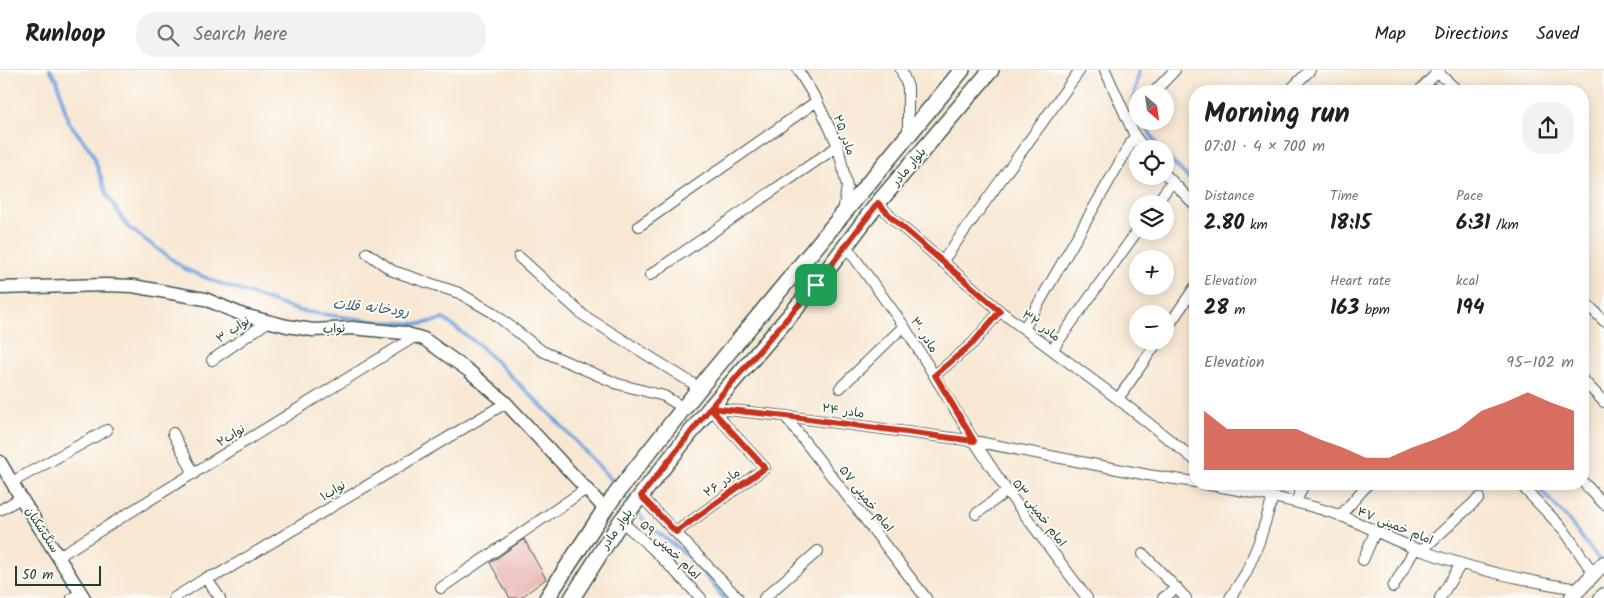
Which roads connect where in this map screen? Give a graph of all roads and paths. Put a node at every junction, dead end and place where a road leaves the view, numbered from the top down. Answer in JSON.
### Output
{"nodes":[{"id":1,"x":798,"y":70,"type":"edge"},
{"id":2,"x":901,"y":70,"type":"edge"},
{"id":3,"x":962,"y":70,"type":"edge"},
{"id":4,"x":992,"y":70,"type":"edge"},
{"id":5,"x":1080,"y":70,"type":"edge"},
{"id":6,"x":1105,"y":70,"type":"edge"},
{"id":7,"x":1175,"y":70,"type":"edge"},
{"id":8,"x":1310,"y":70,"type":"edge"},
{"id":9,"x":1438,"y":71,"type":"edge"},
{"id":10,"x":1161,"y":85,"type":"edge"},
{"id":11,"x":1295,"y":85,"type":"edge"},
{"id":12,"x":1425,"y":85,"type":"edge"},
{"id":13,"x":1452,"y":85,"type":"edge"},
{"id":14,"x":817,"y":101,"type":"junction"},
{"id":15,"x":908,"y":136,"type":"junction"},
{"id":16,"x":1135,"y":136,"type":"junction"},
{"id":17,"x":1138,"y":140,"type":"edge"},
{"id":18,"x":838,"y":146,"type":"junction"},
{"id":19,"x":1174,"y":184,"type":"edge"},
{"id":20,"x":1189,"y":199,"type":"edge"},
{"id":21,"x":878,"y":203,"type":"junction"},
{"id":22,"x":843,"y":214,"type":"junction"},
{"id":23,"x":638,"y":226,"type":"dead end"},
{"id":24,"x":1131,"y":240,"type":"edge"},
{"id":25,"x":846,"y":246,"type":"junction"},
{"id":26,"x":367,"y":253,"type":"dead end"},
{"id":27,"x":519,"y":258,"type":"dead end"},
{"id":28,"x":942,"y":262,"type":"junction"},
{"id":29,"x":798,"y":269,"type":"junction"},
{"id":30,"x":650,"y":275,"type":"dead end"},
{"id":31,"x":816,"y":285,"type":"junction"},
{"id":32,"x":0,"y":288,"type":"edge"},
{"id":33,"x":1189,"y":296,"type":"edge"},
{"id":34,"x":1589,"y":306,"type":"edge"},
{"id":35,"x":1000,"y":311,"type":"junction"},
{"id":36,"x":1174,"y":318,"type":"edge"},
{"id":37,"x":269,"y":321,"type":"junction"},
{"id":38,"x":1604,"y":321,"type":"edge"},
{"id":39,"x":904,"y":326,"type":"junction"},
{"id":40,"x":1024,"y":329,"type":"junction"},
{"id":41,"x":416,"y":336,"type":"junction"},
{"id":42,"x":1052,"y":350,"type":"junction"},
{"id":43,"x":1152,"y":350,"type":"edge"},
{"id":44,"x":212,"y":360,"type":"dead end"},
{"id":45,"x":935,"y":375,"type":"junction"},
{"id":46,"x":1589,"y":386,"type":"edge"},
{"id":47,"x":700,"y":388,"type":"junction"},
{"id":48,"x":840,"y":388,"type":"dead end"},
{"id":49,"x":1118,"y":399,"type":"junction"},
{"id":50,"x":1604,"y":402,"type":"edge"},
{"id":51,"x":506,"y":403,"type":"junction"},
{"id":52,"x":684,"y":408,"type":"junction"},
{"id":53,"x":710,"y":408,"type":"junction"},
{"id":54,"x":786,"y":416,"type":"junction"},
{"id":55,"x":107,"y":430,"type":"dead end"},
{"id":56,"x":173,"y":433,"type":"dead end"},
{"id":57,"x":974,"y":441,"type":"junction"},
{"id":58,"x":1189,"y":453,"type":"edge"},
{"id":59,"x":0,"y":462,"type":"edge"},
{"id":60,"x":194,"y":474,"type":"junction"},
{"id":61,"x":1189,"y":481,"type":"edge"},
{"id":62,"x":12,"y":482,"type":"junction"},
{"id":63,"x":1589,"y":488,"type":"edge"},
{"id":64,"x":586,"y":489,"type":"junction"},
{"id":65,"x":1244,"y":490,"type":"edge"},
{"id":66,"x":1301,"y":490,"type":"edge"},
{"id":67,"x":1363,"y":490,"type":"edge"},
{"id":68,"x":1526,"y":490,"type":"edge"},
{"id":69,"x":1007,"y":491,"type":"junction"},
{"id":70,"x":1273,"y":497,"type":"junction"},
{"id":71,"x":20,"y":498,"type":"junction"},
{"id":72,"x":639,"y":498,"type":"junction"},
{"id":73,"x":1479,"y":498,"type":"dead end"},
{"id":74,"x":1296,"y":502,"type":"junction"},
{"id":75,"x":1604,"y":504,"type":"edge"},
{"id":76,"x":607,"y":505,"type":"junction"},
{"id":77,"x":0,"y":510,"type":"edge"},
{"id":78,"x":976,"y":514,"type":"dead end"},
{"id":79,"x":1340,"y":516,"type":"junction"},
{"id":80,"x":624,"y":518,"type":"junction"},
{"id":81,"x":676,"y":532,"type":"junction"},
{"id":82,"x":1375,"y":532,"type":"junction"},
{"id":83,"x":1418,"y":550,"type":"junction"},
{"id":84,"x":818,"y":551,"type":"dead end"},
{"id":85,"x":1143,"y":554,"type":"dead end"},
{"id":86,"x":59,"y":556,"type":"junction"},
{"id":87,"x":1363,"y":560,"type":"dead end"},
{"id":88,"x":1604,"y":563,"type":"edge"},
{"id":89,"x":1461,"y":564,"type":"junction"},
{"id":90,"x":1593,"y":573,"type":"junction"},
{"id":91,"x":206,"y":578,"type":"junction"},
{"id":92,"x":1392,"y":587,"type":"dead end"},
{"id":93,"x":441,"y":588,"type":"dead end"},
{"id":94,"x":1176,"y":588,"type":"junction"},
{"id":95,"x":1575,"y":594,"type":"edge"},
{"id":96,"x":1604,"y":595,"type":"edge"},
{"id":97,"x":79,"y":596,"type":"edge"},
{"id":98,"x":174,"y":598,"type":"edge"},
{"id":99,"x":220,"y":598,"type":"edge"},
{"id":100,"x":547,"y":598,"type":"edge"},
{"id":101,"x":572,"y":598,"type":"edge"},
{"id":102,"x":701,"y":598,"type":"edge"},
{"id":103,"x":738,"y":598,"type":"edge"},
{"id":104,"x":764,"y":598,"type":"edge"},
{"id":105,"x":926,"y":598,"type":"edge"},
{"id":106,"x":1087,"y":598,"type":"edge"},
{"id":107,"x":1164,"y":598,"type":"edge"},
{"id":108,"x":1186,"y":598,"type":"edge"},
{"id":109,"x":1230,"y":598,"type":"edge"},
{"id":110,"x":1440,"y":598,"type":"edge"},
{"id":111,"x":1601,"y":598,"type":"edge"}],
"edges":[{"from":1,"to":14,"type":"street","name":"مادر ۲۵"},
{"from":2,"to":15,"type":"street"},
{"from":3,"to":15,"type":"main road","name":"بلوار مادر"},
{"from":4,"to":21,"type":"main road","name":"بلوار مادر"},
{"from":5,"to":28,"type":"street"},
{"from":6,"to":16,"type":"street"},
{"from":7,"to":10,"type":"street"},
{"from":8,"to":11,"type":"street"},
{"from":9,"to":12,"type":"street"},
{"from":9,"to":13,"type":"street"},
{"from":14,"to":18,"type":"street","name":"مادر ۲۵"},
{"from":14,"to":23,"type":"street"},
{"from":15,"to":22,"type":"main road","name":"بلوار مادر"},
{"from":16,"to":17,"type":"street"},
{"from":16,"to":40,"type":"street"},
{"from":18,"to":22,"type":"street","name":"مادر ۲۵"},
{"from":18,"to":30,"type":"street"},
{"from":19,"to":20,"type":"street"},
{"from":21,"to":25,"type":"main road","name":"بلوار مادر"},
{"from":21,"to":28,"type":"street","name":"مادر ۳۲"},
{"from":22,"to":29,"type":"main road","name":"بلوار مادر"},
{"from":24,"to":42,"type":"street"},
{"from":25,"to":31,"type":"main road","name":"بلوار مادر"},
{"from":25,"to":39,"type":"street","name":"مادر ۳۰"},
{"from":26,"to":52,"type":"street"},
{"from":27,"to":47,"type":"street"},
{"from":28,"to":35,"type":"street","name":"مادر ۳۲"},
{"from":29,"to":31,"type":"main road"},
{"from":29,"to":47,"type":"main road","name":"بلوار مادر"},
{"from":31,"to":53,"type":"main road","name":"بلوار مادر"},
{"from":32,"to":37,"type":"street","name":"نواب"},
{"from":33,"to":36,"type":"street"},
{"from":34,"to":38,"type":"street"},
{"from":35,"to":40,"type":"street","name":"مادر ۳۲"},
{"from":35,"to":45,"type":"street"},
{"from":37,"to":41,"type":"street","name":"نواب"},
{"from":37,"to":44,"type":"street","name":"نواب ۳"},
{"from":39,"to":45,"type":"street","name":"مادر ۳۰"},
{"from":39,"to":48,"type":"street"},
{"from":40,"to":42,"type":"street","name":"مادر ۳۲"},
{"from":41,"to":51,"type":"street","name":"نواب"},
{"from":41,"to":60,"type":"street","name":"نواب۲"},
{"from":42,"to":49,"type":"street","name":"مادر ۳۲"},
{"from":43,"to":49,"type":"street"},
{"from":45,"to":57,"type":"street","name":"مادر ۳۰"},
{"from":46,"to":50,"type":"street"},
{"from":47,"to":52,"type":"main road","name":"بلوار مادر"},
{"from":49,"to":58,"type":"street","name":"مادر ۳۲"},
{"from":51,"to":64,"type":"street","name":"نواب"},
{"from":51,"to":91,"type":"street","name":"نواب۱"},
{"from":52,"to":76,"type":"main road","name":"بلوار مادر"},
{"from":53,"to":54,"type":"street","name":"مادر ۲۴"},
{"from":53,"to":72,"type":"main road","name":"بلوار مادر"},
{"from":53,"to":81,"type":"street","name":"مادر ۲۶"},
{"from":54,"to":57,"type":"street","name":"مادر ۲۴"},
{"from":54,"to":105,"type":"street","name":"امام خمینی ۵۷"},
{"from":55,"to":62,"type":"street"},
{"from":56,"to":60,"type":"street"},
{"from":57,"to":61,"type":"street"},
{"from":57,"to":69,"type":"street","name":"امام خمینی ۵۳"},
{"from":59,"to":62,"type":"street","name":"سنگ‌شکنان"},
{"from":60,"to":86,"type":"street","name":"نواب۲"},
{"from":62,"to":71,"type":"street","name":"سنگ‌شکنان"},
{"from":63,"to":75,"type":"street"},
{"from":64,"to":76,"type":"street","name":"نواب"},
{"from":64,"to":93,"type":"street"},
{"from":65,"to":70,"type":"street","name":"امام خمینی ۴۷"},
{"from":66,"to":74,"type":"street"},
{"from":67,"to":79,"type":"street"},
{"from":68,"to":90,"type":"street"},
{"from":69,"to":78,"type":"street"},
{"from":69,"to":106,"type":"street","name":"امام خمینی ۵۳"},
{"from":70,"to":74,"type":"street","name":"امام خمینی ۴۷"},
{"from":70,"to":109,"type":"street"},
{"from":71,"to":77,"type":"street"},
{"from":71,"to":86,"type":"street","name":"سنگ‌شکنان"},
{"from":72,"to":80,"type":"main road","name":"بلوار مادر"},
{"from":72,"to":81,"type":"street","name":"امام خمینی ۵۹"},
{"from":73,"to":83,"type":"street"},
{"from":74,"to":79,"type":"street","name":"امام خمینی ۴۷"},
{"from":76,"to":100,"type":"main road","name":"بلوار مادر"},
{"from":79,"to":82,"type":"street","name":"امام خمینی ۴۷"},
{"from":80,"to":101,"type":"main road","name":"بلوار مادر"},
{"from":80,"to":102,"type":"street","name":"امام خمینی ۵۹"},
{"from":81,"to":103,"type":"street","name":"امام خمینی ۵۹"},
{"from":82,"to":83,"type":"street","name":"امام خمینی ۴۷"},
{"from":82,"to":87,"type":"street"},
{"from":83,"to":89,"type":"street","name":"امام خمینی ۴۷"},
{"from":83,"to":92,"type":"street"},
{"from":84,"to":104,"type":"street"},
{"from":85,"to":94,"type":"street"},
{"from":86,"to":97,"type":"street","name":"سنگ‌شکنان"},
{"from":88,"to":90,"type":"main road"},
{"from":89,"to":95,"type":"street","name":"امام خمینی ۴۷"},
{"from":89,"to":110,"type":"street"},
{"from":90,"to":95,"type":"main road"},
{"from":91,"to":98,"type":"street","name":"نواب۱"},
{"from":91,"to":99,"type":"street"},
{"from":94,"to":107,"type":"street"},
{"from":94,"to":108,"type":"street"},
{"from":96,"to":111,"type":"main road"}]}
